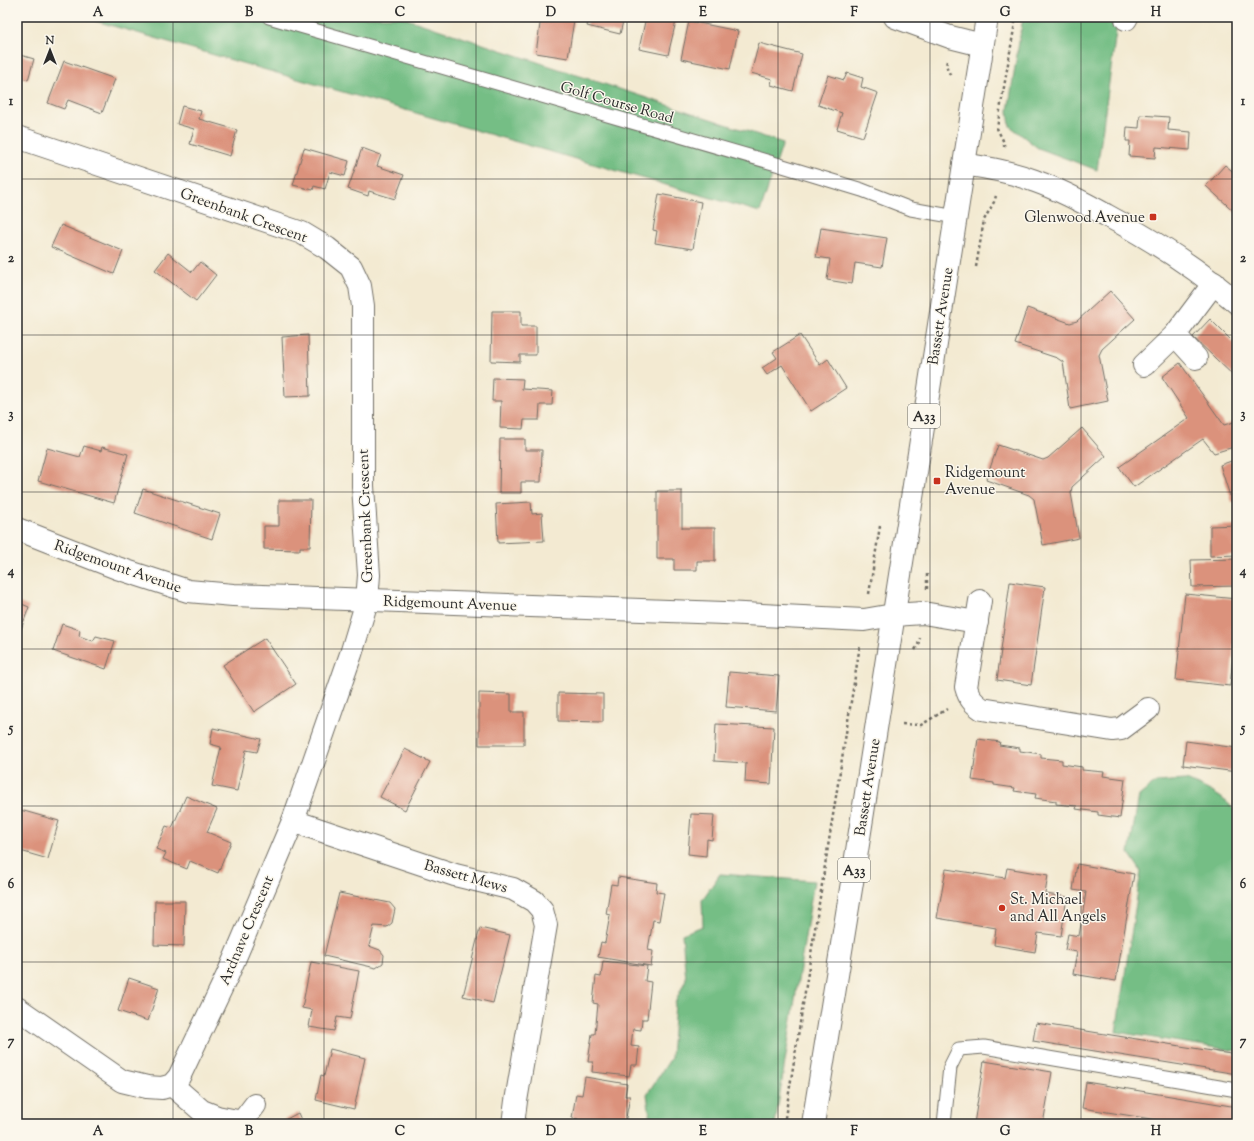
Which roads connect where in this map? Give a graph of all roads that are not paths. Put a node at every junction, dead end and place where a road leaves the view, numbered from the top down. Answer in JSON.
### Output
{"nodes":[{"id":1,"x":269,"y":17,"type":"edge"},
{"id":2,"x":895,"y":17,"type":"edge"},
{"id":3,"x":987,"y":17,"type":"edge"},
{"id":4,"x":982,"y":46,"type":"junction"},
{"id":5,"x":17,"y":137,"type":"edge"},
{"id":6,"x":964,"y":164,"type":"junction"},
{"id":7,"x":956,"y":217,"type":"junction"},
{"id":8,"x":1214,"y":283,"type":"junction"},
{"id":9,"x":1237,"y":303,"type":"edge"},
{"id":10,"x":1175,"y":335,"type":"junction"},
{"id":11,"x":1196,"y":358,"type":"dead end"},
{"id":12,"x":1144,"y":365,"type":"dead end"},
{"id":13,"x":17,"y":529,"type":"edge"},
{"id":14,"x":367,"y":600,"type":"junction"},
{"id":15,"x":980,"y":600,"type":"dead end"},
{"id":16,"x":893,"y":615,"type":"junction"},
{"id":17,"x":977,"y":622,"type":"junction"},
{"id":18,"x":1148,"y":709,"type":"dead end"},
{"id":19,"x":293,"y":821,"type":"junction"},
{"id":20,"x":17,"y":1008,"type":"edge"},
{"id":21,"x":172,"y":1085,"type":"junction"},
{"id":22,"x":1237,"y":1090,"type":"edge"},
{"id":23,"x":246,"y":1117,"type":"edge"},
{"id":24,"x":513,"y":1124,"type":"edge"},
{"id":25,"x":813,"y":1124,"type":"edge"},
{"id":26,"x":944,"y":1124,"type":"edge"}],
"edges":[{"from":1,"to":7,"type":"lane","name":"Golf Course Road"},
{"from":2,"to":4,"type":"street"},
{"from":3,"to":4,"type":"street","name":"Bassett Avenue","number":"A33"},
{"from":4,"to":6,"type":"street","name":"Bassett Avenue","number":"A33"},
{"from":5,"to":14,"type":"street","name":"Greenbank Crescent"},
{"from":6,"to":7,"type":"street","name":"Bassett Avenue","number":"A33"},
{"from":6,"to":8,"type":"street"},
{"from":7,"to":16,"type":"street","name":"Bassett Avenue","number":"A33"},
{"from":8,"to":9,"type":"street"},
{"from":8,"to":10,"type":"street"},
{"from":10,"to":11,"type":"street"},
{"from":10,"to":12,"type":"street"},
{"from":13,"to":14,"type":"street","name":"Ridgemount Avenue"},
{"from":14,"to":16,"type":"street","name":"Ridgemount Avenue"},
{"from":14,"to":19,"type":"street","name":"Ardnave Crescent"},
{"from":15,"to":17,"type":"street"},
{"from":16,"to":17,"type":"street"},
{"from":16,"to":25,"type":"street","name":"Bassett Avenue","number":"A33"},
{"from":17,"to":18,"type":"street"},
{"from":19,"to":21,"type":"street","name":"Ardnave Crescent"},
{"from":19,"to":24,"type":"street","name":"Bassett Mews"},
{"from":20,"to":21,"type":"street"},
{"from":21,"to":23,"type":"street"},
{"from":22,"to":26,"type":"lane"}]}
